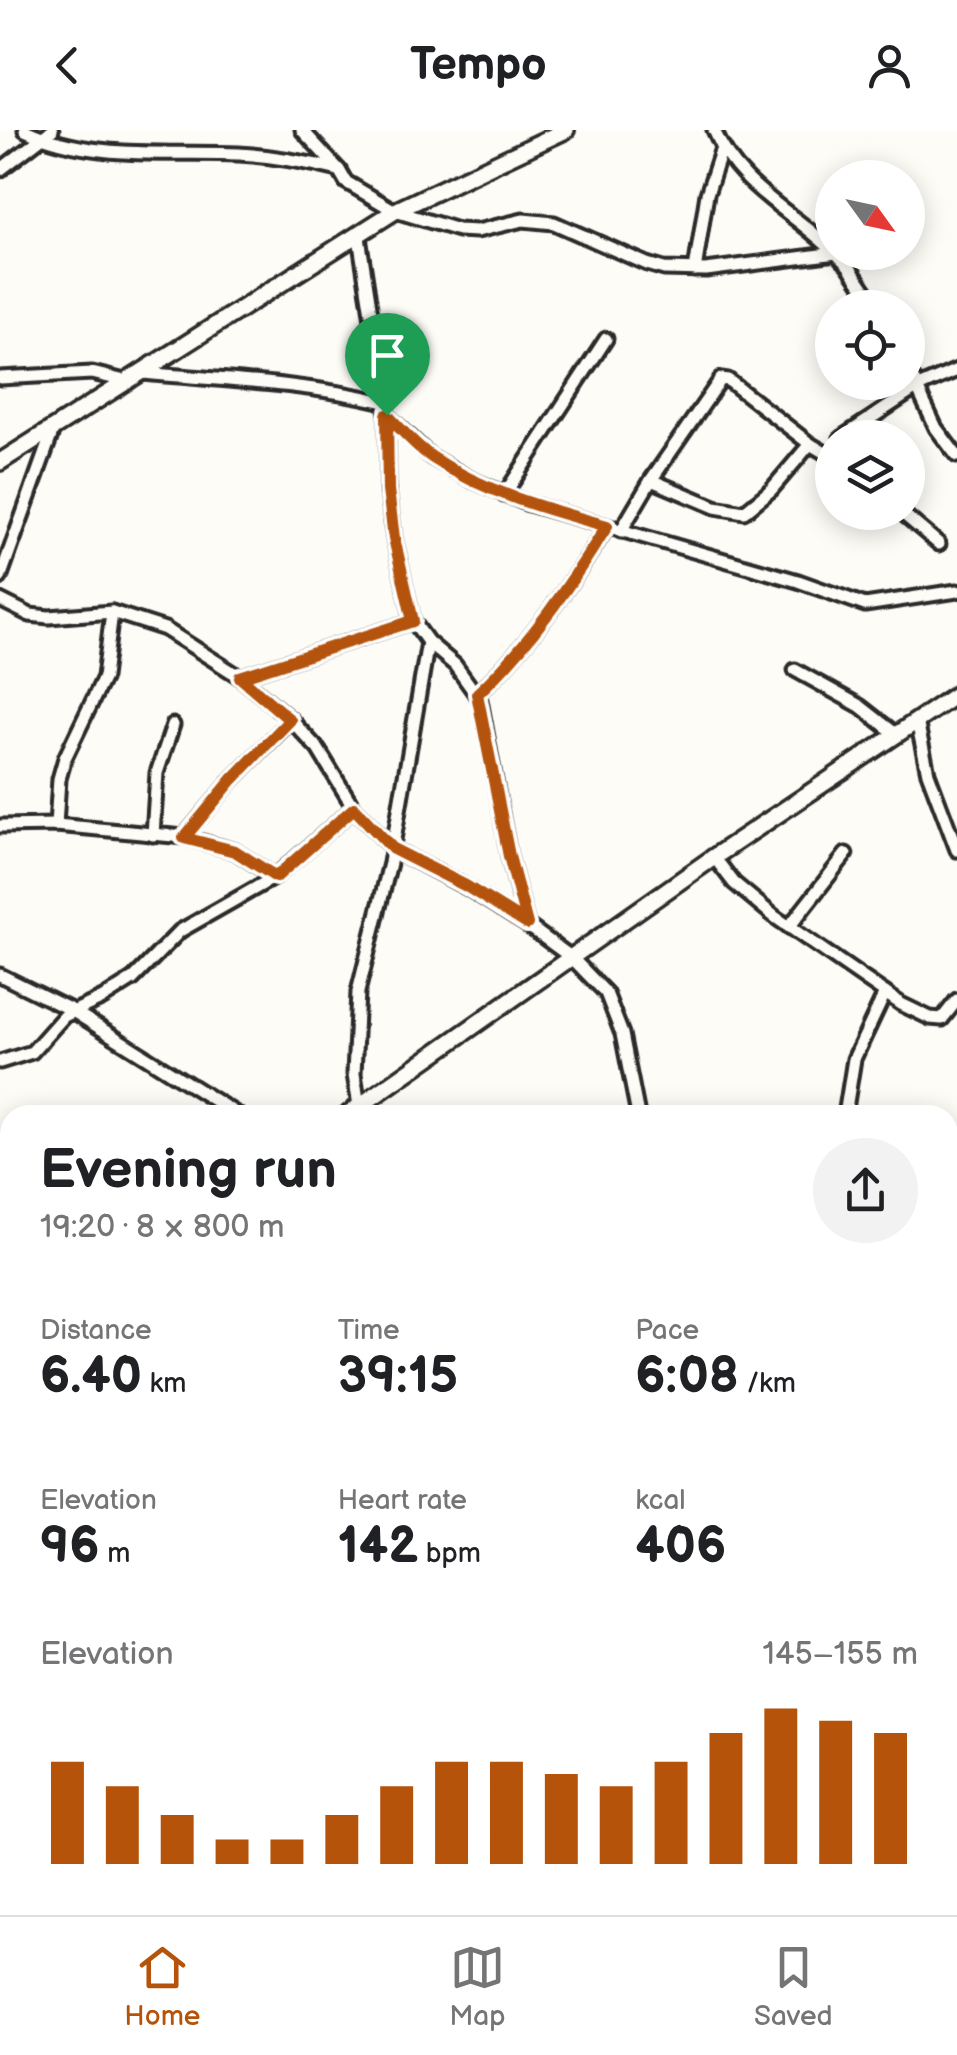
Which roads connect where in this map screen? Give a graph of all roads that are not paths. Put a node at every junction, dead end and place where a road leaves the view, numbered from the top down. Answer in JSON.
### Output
{"nodes":[{"id":1,"x":25,"y":130,"type":"edge"},
{"id":2,"x":302,"y":130,"type":"edge"},
{"id":3,"x":566,"y":130,"type":"edge"},
{"id":4,"x":714,"y":130,"type":"edge"},
{"id":5,"x":46,"y":134,"type":"edge"},
{"id":6,"x":722,"y":148,"type":"junction"},
{"id":7,"x":0,"y":170,"type":"edge"},
{"id":8,"x":339,"y":170,"type":"junction"},
{"id":9,"x":395,"y":212,"type":"junction"},
{"id":10,"x":815,"y":233,"type":"edge"},
{"id":11,"x":359,"y":237,"type":"junction"},
{"id":12,"x":815,"y":255,"type":"edge"},
{"id":13,"x":694,"y":270,"type":"junction"},
{"id":14,"x":848,"y":270,"type":"edge"},
{"id":15,"x":863,"y":290,"type":"edge"},
{"id":16,"x":606,"y":339,"type":"dead end"},
{"id":17,"x":957,"y":370,"type":"edge"},
{"id":18,"x":0,"y":378,"type":"edge"},
{"id":19,"x":135,"y":378,"type":"junction"},
{"id":20,"x":925,"y":384,"type":"edge"},
{"id":21,"x":898,"y":400,"type":"edge"},
{"id":22,"x":924,"y":400,"type":"edge"},
{"id":23,"x":386,"y":408,"type":"junction"},
{"id":24,"x":868,"y":420,"type":"edge"},
{"id":25,"x":53,"y":430,"type":"junction"},
{"id":26,"x":810,"y":444,"type":"junction"},
{"id":27,"x":815,"y":446,"type":"edge"},
{"id":28,"x":957,"y":456,"type":"edge"},
{"id":29,"x":0,"y":462,"type":"edge"},
{"id":30,"x":651,"y":480,"type":"junction"},
{"id":31,"x":504,"y":495,"type":"junction"},
{"id":32,"x":607,"y":526,"type":"junction"},
{"id":33,"x":922,"y":530,"type":"edge"},
{"id":34,"x":621,"y":531,"type":"junction"},
{"id":35,"x":939,"y":544,"type":"dead end"},
{"id":36,"x":0,"y":578,"type":"edge"},
{"id":37,"x":957,"y":591,"type":"edge"},
{"id":38,"x":0,"y":600,"type":"edge"},
{"id":39,"x":112,"y":612,"type":"junction"},
{"id":40,"x":413,"y":621,"type":"junction"},
{"id":41,"x":428,"y":642,"type":"junction"},
{"id":42,"x":795,"y":670,"type":"dead end"},
{"id":43,"x":240,"y":677,"type":"junction"},
{"id":44,"x":477,"y":694,"type":"junction"},
{"id":45,"x":957,"y":694,"type":"edge"},
{"id":46,"x":290,"y":720,"type":"junction"},
{"id":47,"x":918,"y":721,"type":"junction"},
{"id":48,"x":174,"y":725,"type":"dead end"},
{"id":49,"x":897,"y":734,"type":"junction"},
{"id":50,"x":354,"y":808,"type":"junction"},
{"id":51,"x":56,"y":825,"type":"junction"},
{"id":52,"x":0,"y":826,"type":"edge"},
{"id":53,"x":153,"y":835,"type":"junction"},
{"id":54,"x":184,"y":838,"type":"junction"},
{"id":55,"x":956,"y":844,"type":"edge"},
{"id":56,"x":393,"y":849,"type":"junction"},
{"id":57,"x":846,"y":854,"type":"dead end"},
{"id":58,"x":714,"y":857,"type":"junction"},
{"id":59,"x":276,"y":877,"type":"junction"},
{"id":60,"x":527,"y":924,"type":"junction"},
{"id":61,"x":789,"y":927,"type":"junction"},
{"id":62,"x":572,"y":958,"type":"junction"},
{"id":63,"x":0,"y":974,"type":"edge"},
{"id":64,"x":885,"y":993,"type":"junction"},
{"id":65,"x":957,"y":1000,"type":"edge"},
{"id":66,"x":73,"y":1011,"type":"junction"},
{"id":67,"x":0,"y":1062,"type":"edge"},
{"id":68,"x":222,"y":1105,"type":"edge"},
{"id":69,"x":353,"y":1105,"type":"edge"},
{"id":70,"x":360,"y":1105,"type":"edge"},
{"id":71,"x":636,"y":1105,"type":"edge"},
{"id":72,"x":847,"y":1105,"type":"edge"}],
"edges":[{"from":1,"to":5,"type":"street"},
{"from":2,"to":8,"type":"street"},
{"from":3,"to":9,"type":"street"},
{"from":4,"to":6,"type":"street"},
{"from":5,"to":7,"type":"street"},
{"from":5,"to":8,"type":"street"},
{"from":6,"to":10,"type":"street"},
{"from":6,"to":13,"type":"street"},
{"from":8,"to":9,"type":"street"},
{"from":9,"to":11,"type":"street"},
{"from":9,"to":13,"type":"street"},
{"from":11,"to":19,"type":"street"},
{"from":11,"to":23,"type":"street"},
{"from":12,"to":13,"type":"street"},
{"from":14,"to":15,"type":"street"},
{"from":16,"to":31,"type":"street"},
{"from":17,"to":20,"type":"street"},
{"from":18,"to":19,"type":"street"},
{"from":19,"to":23,"type":"street"},
{"from":19,"to":25,"type":"street"},
{"from":21,"to":24,"type":"street"},
{"from":22,"to":28,"type":"street"},
{"from":23,"to":31,"type":"street"},
{"from":23,"to":40,"type":"street"},
{"from":25,"to":29,"type":"street"},
{"from":25,"to":36,"type":"street"},
{"from":26,"to":27,"type":"street"},
{"from":26,"to":30,"type":"street"},
{"from":26,"to":30,"type":"street"},
{"from":30,"to":34,"type":"street"},
{"from":31,"to":32,"type":"street"},
{"from":32,"to":34,"type":"street"},
{"from":32,"to":44,"type":"street"},
{"from":33,"to":35,"type":"street"},
{"from":34,"to":37,"type":"street"},
{"from":38,"to":39,"type":"street"},
{"from":39,"to":43,"type":"street"},
{"from":39,"to":51,"type":"street"},
{"from":40,"to":41,"type":"street"},
{"from":40,"to":43,"type":"street"},
{"from":41,"to":44,"type":"street"},
{"from":41,"to":56,"type":"street"},
{"from":42,"to":49,"type":"street"},
{"from":43,"to":46,"type":"street"},
{"from":44,"to":60,"type":"street"},
{"from":45,"to":47,"type":"street"},
{"from":46,"to":50,"type":"street"},
{"from":46,"to":54,"type":"street"},
{"from":47,"to":49,"type":"street"},
{"from":47,"to":55,"type":"street"},
{"from":48,"to":53,"type":"street"},
{"from":49,"to":58,"type":"street"},
{"from":50,"to":56,"type":"street"},
{"from":50,"to":59,"type":"street"},
{"from":51,"to":52,"type":"street"},
{"from":51,"to":53,"type":"street"},
{"from":53,"to":54,"type":"street"},
{"from":54,"to":59,"type":"street"},
{"from":56,"to":60,"type":"street"},
{"from":56,"to":69,"type":"street"},
{"from":57,"to":61,"type":"street"},
{"from":58,"to":61,"type":"street"},
{"from":58,"to":62,"type":"street"},
{"from":59,"to":66,"type":"street"},
{"from":60,"to":62,"type":"street"},
{"from":61,"to":64,"type":"street"},
{"from":62,"to":70,"type":"street"},
{"from":62,"to":71,"type":"street"},
{"from":63,"to":66,"type":"street"},
{"from":64,"to":65,"type":"street"},
{"from":64,"to":72,"type":"street"},
{"from":66,"to":67,"type":"street"},
{"from":66,"to":68,"type":"street"}]}
